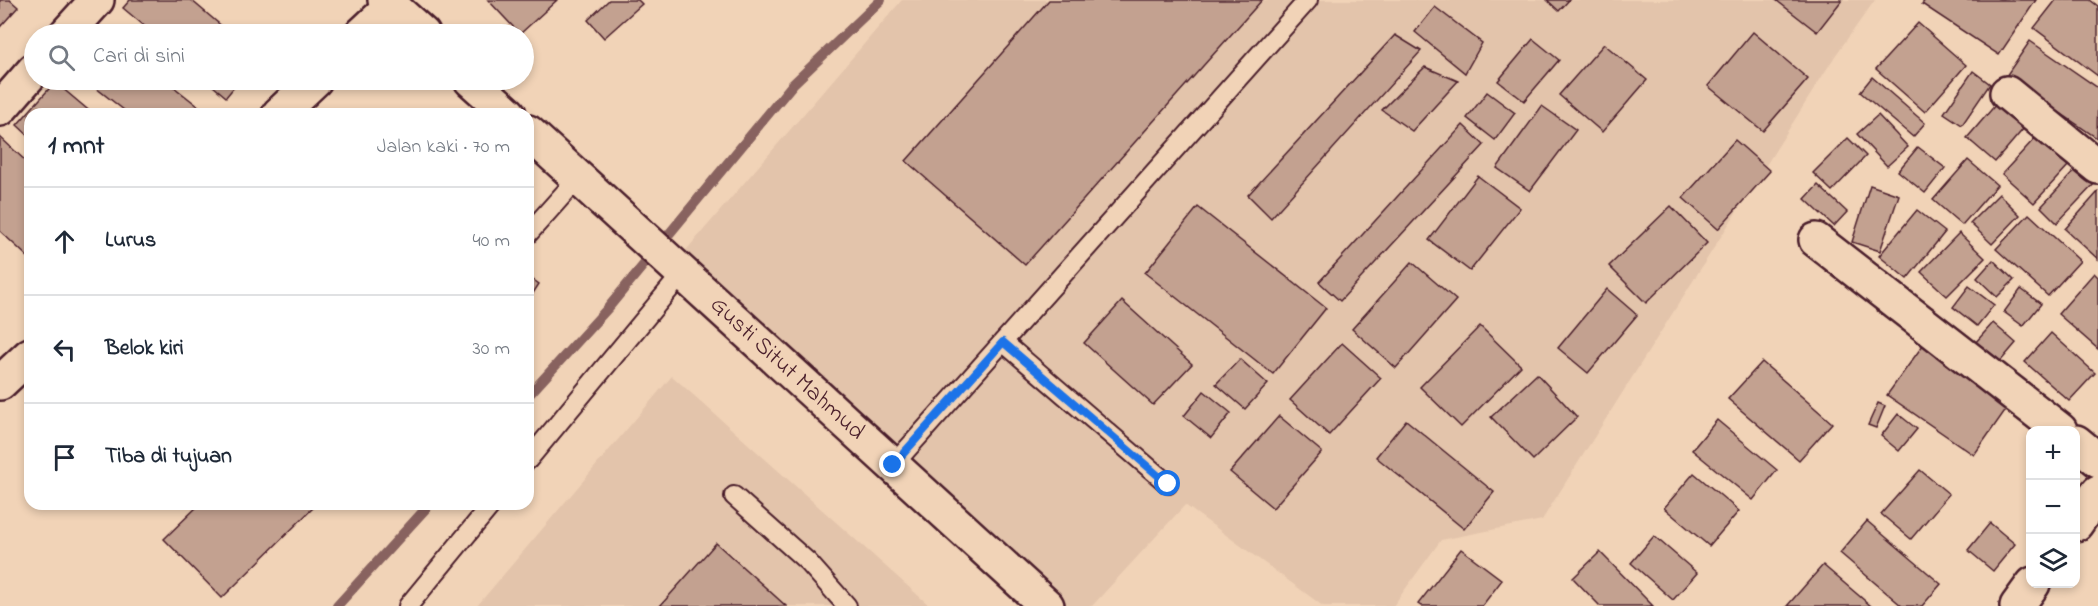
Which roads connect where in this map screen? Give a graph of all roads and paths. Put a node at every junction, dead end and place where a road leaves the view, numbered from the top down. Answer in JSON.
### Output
{"nodes":[{"id":1,"x":97,"y":0,"type":"edge"},
{"id":2,"x":1308,"y":0,"type":"edge"},
{"id":3,"x":388,"y":3,"type":"edge"},
{"id":4,"x":75,"y":24,"type":"edge"},
{"id":5,"x":370,"y":24,"type":"edge"},
{"id":6,"x":412,"y":24,"type":"edge"},
{"id":7,"x":24,"y":81,"type":"edge"},
{"id":8,"x":304,"y":90,"type":"edge"},
{"id":9,"x":482,"y":90,"type":"edge"},
{"id":10,"x":2007,"y":93,"type":"dead end"},
{"id":11,"x":285,"y":108,"type":"edge"},
{"id":12,"x":502,"y":108,"type":"edge"},
{"id":13,"x":0,"y":109,"type":"edge"},
{"id":14,"x":534,"y":138,"type":"edge"},
{"id":15,"x":2098,"y":167,"type":"edge"},
{"id":16,"x":578,"y":178,"type":"junction"},
{"id":17,"x":534,"y":227,"type":"edge"},
{"id":18,"x":1816,"y":240,"type":"dead end"},
{"id":19,"x":682,"y":274,"type":"junction"},
{"id":20,"x":1003,"y":342,"type":"junction"},
{"id":21,"x":24,"y":360,"type":"edge"},
{"id":22,"x":0,"y":383,"type":"edge"},
{"id":23,"x":2055,"y":426,"type":"edge"},
{"id":24,"x":2080,"y":445,"type":"edge"},
{"id":25,"x":534,"y":453,"type":"edge"},
{"id":26,"x":2098,"y":460,"type":"edge"},
{"id":27,"x":893,"y":465,"type":"junction"},
{"id":28,"x":1168,"y":484,"type":"dead end"},
{"id":29,"x":2098,"y":492,"type":"edge"},
{"id":30,"x":734,"y":496,"type":"dead end"},
{"id":31,"x":487,"y":510,"type":"edge"},
{"id":32,"x":2080,"y":518,"type":"edge"},
{"id":33,"x":2030,"y":588,"type":"edge"},
{"id":34,"x":408,"y":606,"type":"edge"},
{"id":35,"x":847,"y":606,"type":"edge"},
{"id":36,"x":1047,"y":606,"type":"edge"},
{"id":37,"x":2018,"y":606,"type":"edge"}],
"edges":[{"from":1,"to":4,"type":"main road"},
{"from":2,"to":20,"type":"lane"},
{"from":3,"to":5,"type":"main road"},
{"from":3,"to":6,"type":"main road"},
{"from":7,"to":13,"type":"main road"},
{"from":8,"to":11,"type":"main road"},
{"from":9,"to":12,"type":"main road"},
{"from":10,"to":15,"type":"main road"},
{"from":14,"to":16,"type":"main road","name":"Gusti Situt Mahmud"},
{"from":16,"to":17,"type":"lane"},
{"from":16,"to":19,"type":"main road","name":"Gusti Situt Mahmud"},
{"from":18,"to":23,"type":"main road"},
{"from":19,"to":25,"type":"lane"},
{"from":19,"to":27,"type":"main road","name":"Gusti Situt Mahmud"},
{"from":20,"to":27,"type":"lane"},
{"from":20,"to":28,"type":"lane"},
{"from":21,"to":22,"type":"main road"},
{"from":24,"to":26,"type":"main road"},
{"from":27,"to":36,"type":"main road","name":"Gusti Situt Mahmud"},
{"from":29,"to":32,"type":"main road"},
{"from":30,"to":35,"type":"lane"},
{"from":31,"to":34,"type":"lane"},
{"from":33,"to":37,"type":"main road"}]}
